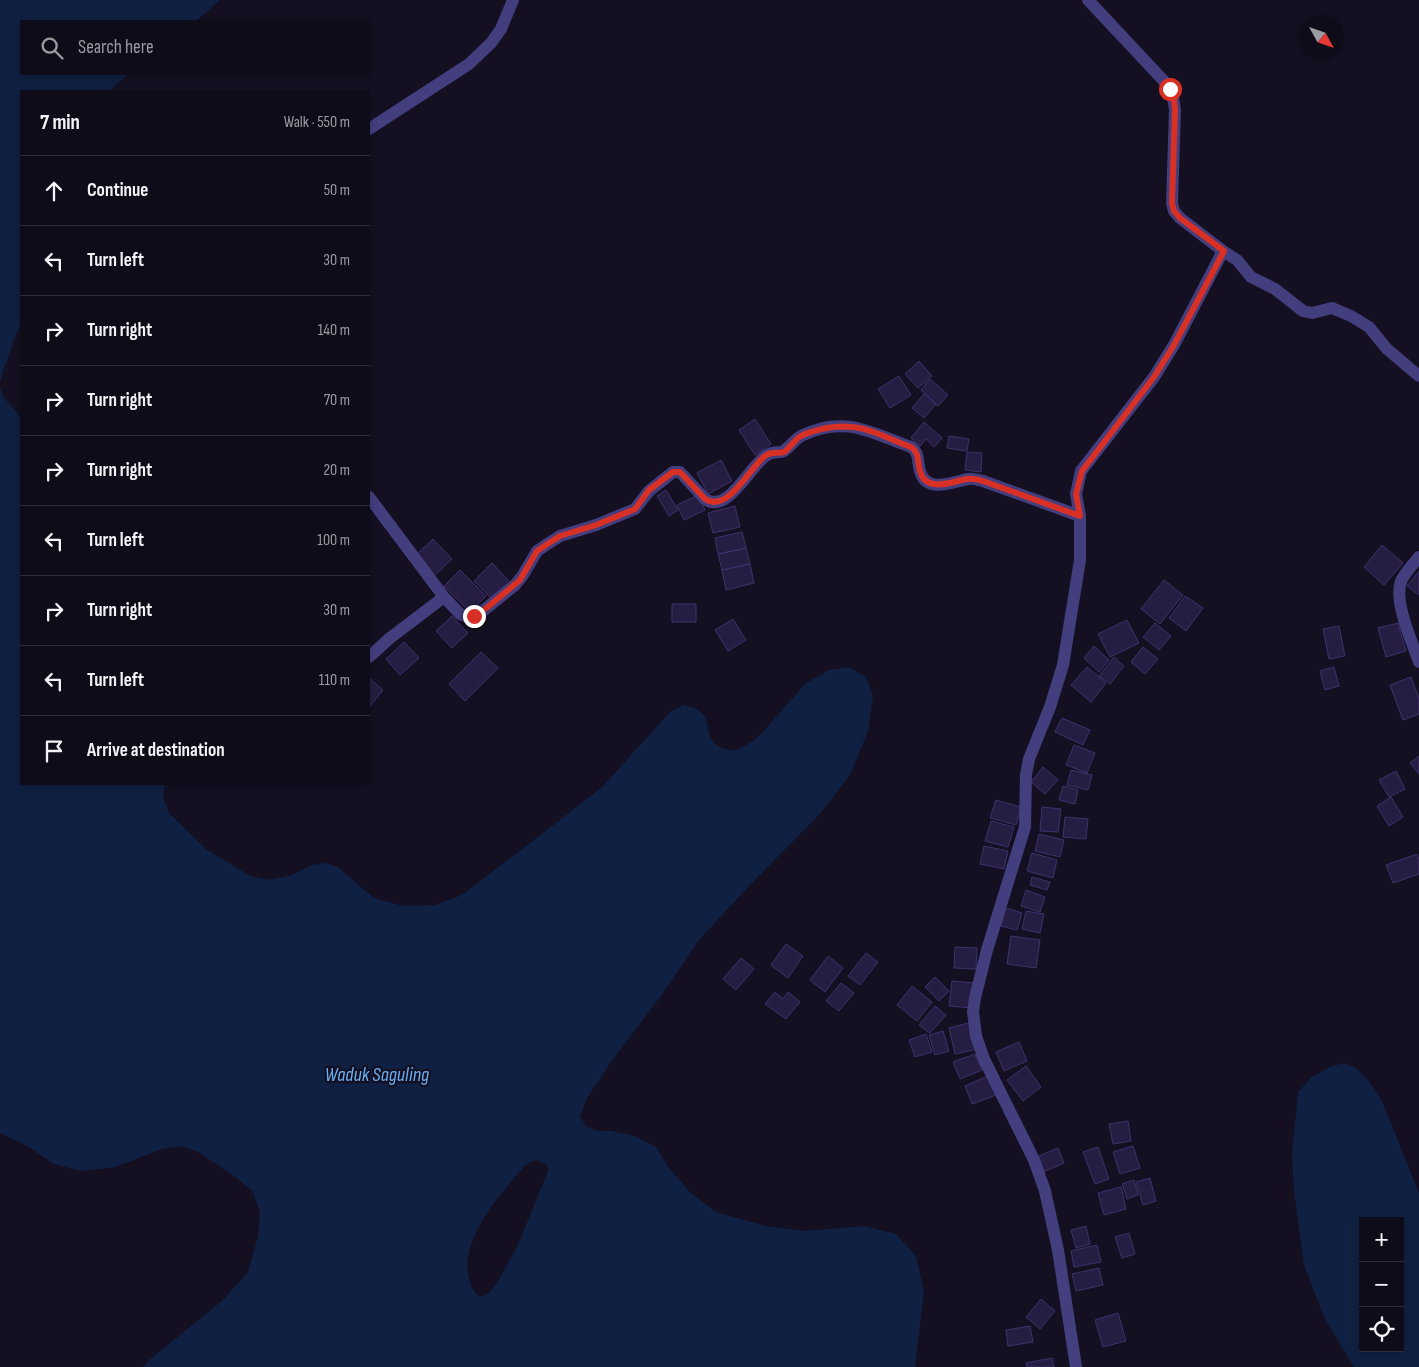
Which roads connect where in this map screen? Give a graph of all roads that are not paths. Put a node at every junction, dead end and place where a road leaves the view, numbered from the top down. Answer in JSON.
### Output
{"nodes":[{"id":1,"x":513,"y":0,"type":"edge"},
{"id":2,"x":1088,"y":0,"type":"edge"},
{"id":3,"x":370,"y":128,"type":"edge"},
{"id":4,"x":1224,"y":251,"type":"junction"},
{"id":5,"x":1419,"y":376,"type":"edge"},
{"id":6,"x":370,"y":497,"type":"edge"},
{"id":7,"x":1080,"y":516,"type":"junction"},
{"id":8,"x":1419,"y":557,"type":"edge"},
{"id":9,"x":444,"y":597,"type":"junction"},
{"id":10,"x":370,"y":656,"type":"edge"},
{"id":11,"x":1419,"y":662,"type":"edge"},
{"id":12,"x":1076,"y":1367,"type":"edge"}],
"edges":[{"from":1,"to":3,"type":"street"},
{"from":2,"to":4,"type":"street"},
{"from":4,"to":5,"type":"street"},
{"from":4,"to":7,"type":"street"},
{"from":6,"to":9,"type":"street"},
{"from":7,"to":9,"type":"street"},
{"from":7,"to":12,"type":"street"},
{"from":8,"to":11,"type":"street"},
{"from":9,"to":10,"type":"street"}]}
